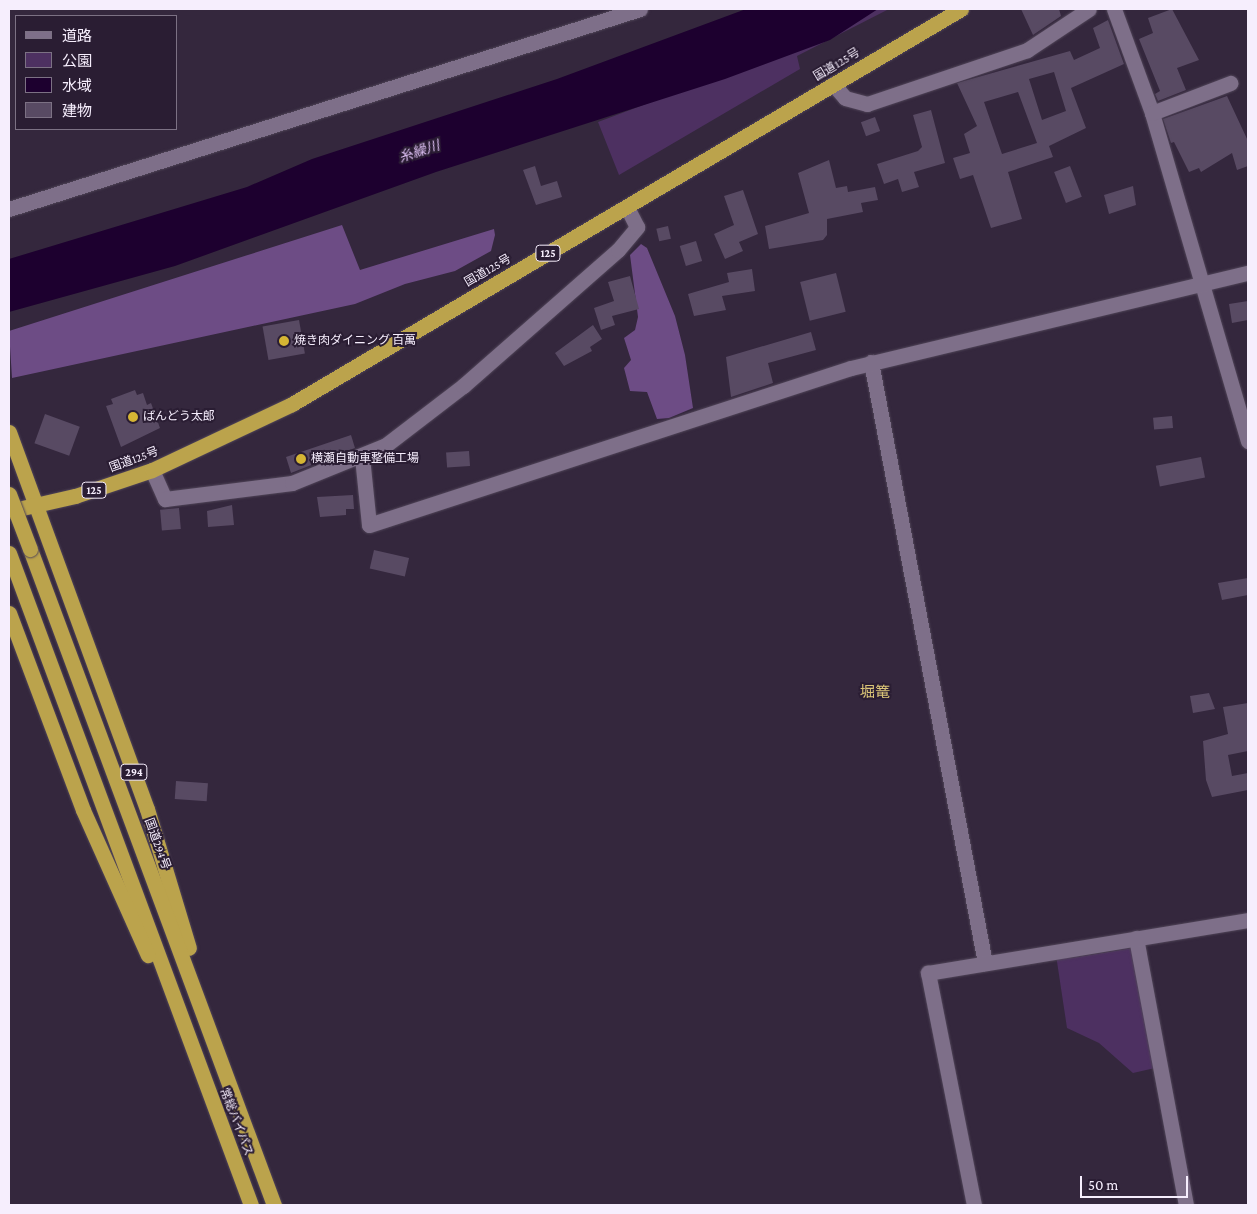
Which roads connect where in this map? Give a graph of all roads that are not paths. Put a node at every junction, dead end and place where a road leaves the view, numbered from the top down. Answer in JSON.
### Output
{"nodes":[{"id":1,"x":640,"y":9,"type":"edge"},
{"id":2,"x":961,"y":9,"type":"edge"},
{"id":3,"x":1089,"y":9,"type":"edge"},
{"id":4,"x":1114,"y":9,"type":"edge"},
{"id":5,"x":1230,"y":83,"type":"dead end"},
{"id":6,"x":833,"y":84,"type":"junction"},
{"id":7,"x":1152,"y":114,"type":"junction"},
{"id":8,"x":627,"y":207,"type":"junction"},
{"id":9,"x":9,"y":208,"type":"edge"},
{"id":10,"x":1248,"y":273,"type":"edge"},
{"id":11,"x":1202,"y":283,"type":"junction"},
{"id":12,"x":871,"y":362,"type":"junction"},
{"id":13,"x":9,"y":432,"type":"edge"},
{"id":14,"x":1248,"y":441,"type":"edge"},
{"id":15,"x":362,"y":457,"type":"junction"},
{"id":16,"x":152,"y":470,"type":"junction"},
{"id":17,"x":9,"y":494,"type":"edge"},
{"id":18,"x":35,"y":506,"type":"junction"},
{"id":19,"x":9,"y":511,"type":"edge"},
{"id":20,"x":9,"y":553,"type":"edge"},
{"id":21,"x":9,"y":613,"type":"edge"},
{"id":22,"x":1248,"y":920,"type":"edge"},
{"id":23,"x":1136,"y":938,"type":"junction"},
{"id":24,"x":986,"y":962,"type":"junction"},
{"id":25,"x":215,"y":1043,"type":"junction"},
{"id":26,"x":192,"y":1049,"type":"junction"},
{"id":27,"x":252,"y":1205,"type":"edge"},
{"id":28,"x":274,"y":1205,"type":"edge"},
{"id":29,"x":974,"y":1205,"type":"edge"},
{"id":30,"x":1186,"y":1205,"type":"edge"}],
"edges":[{"from":1,"to":9,"type":"street"},
{"from":2,"to":6,"type":"highway","name":"国道125号","number":"125"},
{"from":3,"to":6,"type":"street"},
{"from":4,"to":7,"type":"street"},
{"from":5,"to":7,"type":"street"},
{"from":6,"to":8,"type":"highway","name":"国道125号","number":"125"},
{"from":7,"to":11,"type":"street"},
{"from":8,"to":15,"type":"street"},
{"from":8,"to":16,"type":"highway","name":"国道125号","number":"125"},
{"from":10,"to":11,"type":"street"},
{"from":11,"to":12,"type":"street"},
{"from":11,"to":14,"type":"street"},
{"from":12,"to":15,"type":"street"},
{"from":12,"to":24,"type":"street"},
{"from":13,"to":18,"type":"highway","number":"294"},
{"from":15,"to":16,"type":"street"},
{"from":16,"to":18,"type":"highway","name":"国道125号","number":"125"},
{"from":17,"to":25,"type":"highway","name":"国道294号","number":"294","bridge":true},
{"from":18,"to":19,"type":"highway","name":"国道125号","number":"125"},
{"from":18,"to":25,"type":"highway","number":"294"},
{"from":20,"to":26,"type":"highway"},
{"from":21,"to":26,"type":"highway"},
{"from":22,"to":23,"type":"street"},
{"from":23,"to":24,"type":"street"},
{"from":23,"to":30,"type":"street"},
{"from":24,"to":29,"type":"street"},
{"from":25,"to":28,"type":"highway","name":"国道294号","number":"294"},
{"from":26,"to":27,"type":"highway","name":"常総バイパス"}]}
